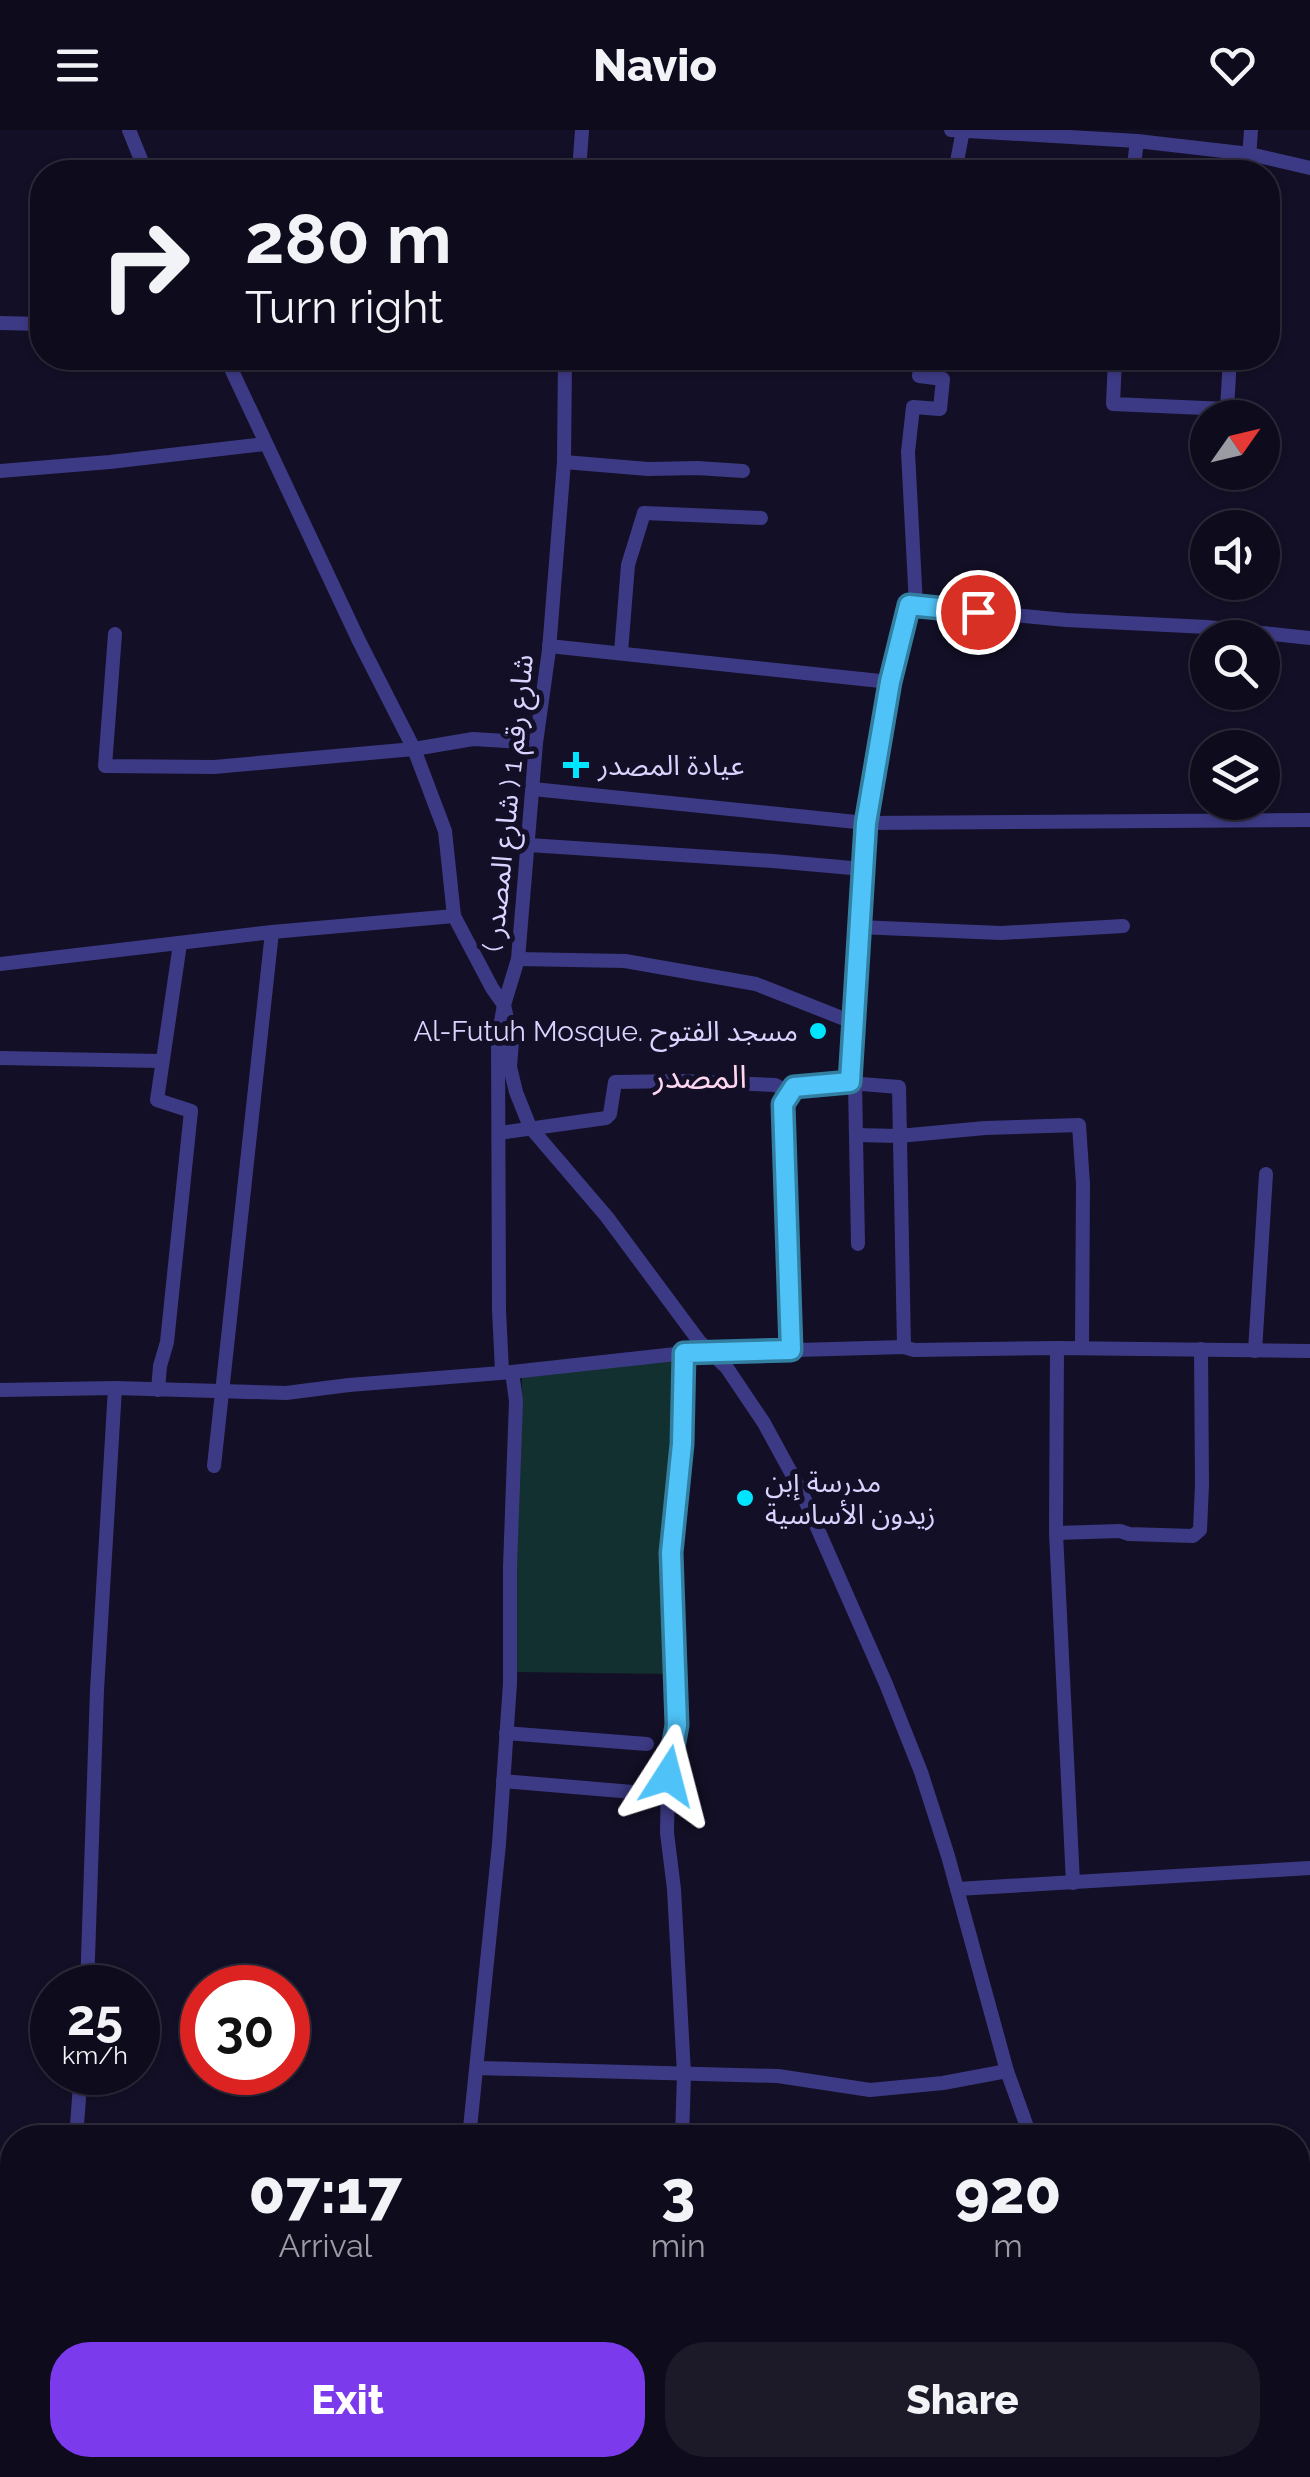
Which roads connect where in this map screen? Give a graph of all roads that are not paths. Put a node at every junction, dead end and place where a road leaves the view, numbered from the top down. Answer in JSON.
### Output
{"nodes":[{"id":1,"x":129,"y":130,"type":"edge"},
{"id":2,"x":582,"y":130,"type":"edge"},
{"id":3,"x":1251,"y":130,"type":"edge"},
{"id":4,"x":959,"y":131,"type":"edge"},
{"id":5,"x":1137,"y":141,"type":"junction"},
{"id":6,"x":1250,"y":154,"type":"junction"},
{"id":7,"x":141,"y":160,"type":"edge"},
{"id":8,"x":579,"y":160,"type":"edge"},
{"id":9,"x":956,"y":160,"type":"edge"},
{"id":10,"x":1135,"y":160,"type":"edge"},
{"id":11,"x":1249,"y":160,"type":"edge"},
{"id":12,"x":1276,"y":160,"type":"edge"},
{"id":13,"x":1280,"y":161,"type":"edge"},
{"id":14,"x":1310,"y":168,"type":"edge"},
{"id":15,"x":0,"y":323,"type":"edge"},
{"id":16,"x":30,"y":324,"type":"edge"},
{"id":17,"x":231,"y":370,"type":"edge"},
{"id":18,"x":565,"y":370,"type":"edge"},
{"id":19,"x":920,"y":370,"type":"edge"},
{"id":20,"x":1115,"y":370,"type":"edge"},
{"id":21,"x":1229,"y":370,"type":"edge"},
{"id":22,"x":265,"y":444,"type":"junction"},
{"id":23,"x":564,"y":462,"type":"junction"},
{"id":24,"x":2,"y":471,"type":"edge"},
{"id":25,"x":743,"y":471,"type":"dead end"},
{"id":26,"x":760,"y":518,"type":"dead end"},
{"id":27,"x":916,"y":605,"type":"junction"},
{"id":28,"x":116,"y":634,"type":"dead end"},
{"id":29,"x":1310,"y":638,"type":"edge"},
{"id":30,"x":549,"y":646,"type":"junction"},
{"id":31,"x":620,"y":652,"type":"junction"},
{"id":32,"x":890,"y":682,"type":"junction"},
{"id":33,"x":536,"y":743,"type":"junction"},
{"id":34,"x":414,"y":748,"type":"junction"},
{"id":35,"x":533,"y":789,"type":"junction"},
{"id":36,"x":1310,"y":820,"type":"edge"},
{"id":37,"x":866,"y":823,"type":"junction"},
{"id":38,"x":529,"y":846,"type":"junction"},
{"id":39,"x":863,"y":869,"type":"junction"},
{"id":40,"x":454,"y":916,"type":"junction"},
{"id":41,"x":1123,"y":926,"type":"dead end"},
{"id":42,"x":858,"y":927,"type":"junction"},
{"id":43,"x":272,"y":932,"type":"junction"},
{"id":44,"x":180,"y":944,"type":"junction"},
{"id":45,"x":518,"y":959,"type":"junction"},
{"id":46,"x":0,"y":964,"type":"edge"},
{"id":47,"x":504,"y":1004,"type":"junction"},
{"id":48,"x":852,"y":1022,"type":"junction"},
{"id":49,"x":0,"y":1058,"type":"edge"},
{"id":50,"x":161,"y":1060,"type":"junction"},
{"id":51,"x":852,"y":1083,"type":"junction"},
{"id":52,"x":790,"y":1093,"type":"junction"},
{"id":53,"x":530,"y":1127,"type":"junction"},
{"id":54,"x":499,"y":1133,"type":"junction"},
{"id":55,"x":856,"y":1135,"type":"junction"},
{"id":56,"x":899,"y":1136,"type":"junction"},
{"id":57,"x":1266,"y":1174,"type":"dead end"},
{"id":58,"x":858,"y":1244,"type":"dead end"},
{"id":59,"x":904,"y":1347,"type":"junction"},
{"id":60,"x":1056,"y":1348,"type":"junction"},
{"id":61,"x":1082,"y":1348,"type":"junction"},
{"id":62,"x":1201,"y":1349,"type":"junction"},
{"id":63,"x":791,"y":1350,"type":"junction"},
{"id":64,"x":1255,"y":1351,"type":"junction"},
{"id":65,"x":1310,"y":1351,"type":"edge"},
{"id":66,"x":684,"y":1353,"type":"junction"},
{"id":67,"x":711,"y":1354,"type":"junction"},
{"id":68,"x":507,"y":1372,"type":"junction"},
{"id":69,"x":115,"y":1388,"type":"junction"},
{"id":70,"x":0,"y":1390,"type":"edge"},
{"id":71,"x":158,"y":1390,"type":"junction"},
{"id":72,"x":223,"y":1392,"type":"junction"},
{"id":73,"x":214,"y":1466,"type":"dead end"},
{"id":74,"x":1056,"y":1533,"type":"junction"},
{"id":75,"x":506,"y":1733,"type":"junction"},
{"id":76,"x":647,"y":1744,"type":"dead end"},
{"id":77,"x":504,"y":1781,"type":"junction"},
{"id":78,"x":668,"y":1795,"type":"junction"},
{"id":79,"x":1310,"y":1868,"type":"edge"},
{"id":80,"x":1072,"y":1883,"type":"junction"},
{"id":81,"x":957,"y":1889,"type":"junction"},
{"id":82,"x":87,"y":1965,"type":"edge"},
{"id":83,"x":477,"y":2068,"type":"junction"},
{"id":84,"x":1007,"y":2071,"type":"junction"},
{"id":85,"x":684,"y":2074,"type":"junction"},
{"id":86,"x":79,"y":2095,"type":"edge"},
{"id":87,"x":77,"y":2125,"type":"edge"},
{"id":88,"x":470,"y":2125,"type":"edge"},
{"id":89,"x":682,"y":2125,"type":"edge"},
{"id":90,"x":1026,"y":2125,"type":"edge"}],
"edges":[{"from":1,"to":7,"type":"street"},
{"from":2,"to":8,"type":"street"},
{"from":3,"to":6,"type":"street"},
{"from":4,"to":5,"type":"street"},
{"from":4,"to":9,"type":"street"},
{"from":5,"to":6,"type":"street"},
{"from":5,"to":10,"type":"street"},
{"from":6,"to":11,"type":"street"},
{"from":6,"to":12,"type":"street"},
{"from":13,"to":14,"type":"street"},
{"from":15,"to":16,"type":"street"},
{"from":17,"to":22,"type":"street"},
{"from":18,"to":23,"type":"street","name":"شارع رقم 1 ( شارع المصدر )"},
{"from":19,"to":27,"type":"street"},
{"from":20,"to":21,"type":"street"},
{"from":22,"to":24,"type":"street"},
{"from":22,"to":34,"type":"street"},
{"from":23,"to":25,"type":"street"},
{"from":23,"to":30,"type":"street","name":"شارع رقم 1 ( شارع المصدر )"},
{"from":26,"to":31,"type":"street"},
{"from":27,"to":29,"type":"street"},
{"from":27,"to":32,"type":"street"},
{"from":28,"to":34,"type":"street"},
{"from":30,"to":31,"type":"street"},
{"from":30,"to":33,"type":"street","name":"شارع رقم 1 ( شارع المصدر )"},
{"from":31,"to":32,"type":"street"},
{"from":32,"to":37,"type":"street"},
{"from":33,"to":34,"type":"street"},
{"from":33,"to":35,"type":"street","name":"شارع رقم 1 ( شارع المصدر )"},
{"from":34,"to":40,"type":"street"},
{"from":35,"to":37,"type":"street"},
{"from":35,"to":38,"type":"street","name":"شارع رقم 1 ( شارع المصدر )"},
{"from":36,"to":37,"type":"street"},
{"from":37,"to":39,"type":"street"},
{"from":38,"to":39,"type":"street"},
{"from":38,"to":45,"type":"street","name":"شارع رقم 1 ( شارع المصدر )"},
{"from":39,"to":42,"type":"street"},
{"from":40,"to":43,"type":"street"},
{"from":40,"to":47,"type":"street"},
{"from":41,"to":42,"type":"street"},
{"from":42,"to":48,"type":"street"},
{"from":43,"to":44,"type":"street"},
{"from":43,"to":72,"type":"street"},
{"from":44,"to":46,"type":"street"},
{"from":44,"to":50,"type":"street"},
{"from":45,"to":47,"type":"street","name":"شارع رقم 1 ( شارع المصدر )"},
{"from":45,"to":48,"type":"street"},
{"from":47,"to":53,"type":"street"},
{"from":47,"to":54,"type":"street","name":"شارع رقم 1 ( شارع المصدر )"},
{"from":48,"to":51,"type":"street"},
{"from":49,"to":50,"type":"street"},
{"from":50,"to":71,"type":"street"},
{"from":51,"to":52,"type":"street"},
{"from":51,"to":55,"type":"street"},
{"from":51,"to":56,"type":"street"},
{"from":52,"to":53,"type":"street"},
{"from":52,"to":63,"type":"street"},
{"from":53,"to":54,"type":"street"},
{"from":53,"to":67,"type":"street"},
{"from":54,"to":68,"type":"street","name":"شارع رقم 1 ( شارع المصدر )"},
{"from":55,"to":56,"type":"street"},
{"from":55,"to":58,"type":"street"},
{"from":56,"to":59,"type":"street"},
{"from":56,"to":61,"type":"street"},
{"from":57,"to":64,"type":"street"},
{"from":59,"to":60,"type":"street"},
{"from":59,"to":63,"type":"street"},
{"from":60,"to":61,"type":"street"},
{"from":60,"to":74,"type":"street"},
{"from":61,"to":62,"type":"street"},
{"from":62,"to":64,"type":"street"},
{"from":62,"to":74,"type":"street"},
{"from":63,"to":67,"type":"street"},
{"from":64,"to":65,"type":"street"},
{"from":66,"to":67,"type":"street"},
{"from":66,"to":68,"type":"street"},
{"from":66,"to":78,"type":"street"},
{"from":67,"to":81,"type":"street"},
{"from":68,"to":72,"type":"street"},
{"from":68,"to":75,"type":"street","name":"شارع رقم 1 ( شارع المصدر )"},
{"from":69,"to":70,"type":"street"},
{"from":69,"to":71,"type":"street"},
{"from":69,"to":82,"type":"street"},
{"from":71,"to":72,"type":"street"},
{"from":72,"to":73,"type":"street"},
{"from":74,"to":80,"type":"street"},
{"from":75,"to":76,"type":"street"},
{"from":75,"to":77,"type":"street","name":"شارع رقم 1 ( شارع المصدر )"},
{"from":77,"to":78,"type":"street"},
{"from":77,"to":83,"type":"street","name":"شارع رقم 1 ( شارع المصدر )"},
{"from":78,"to":85,"type":"street"},
{"from":79,"to":80,"type":"street"},
{"from":80,"to":81,"type":"street"},
{"from":81,"to":84,"type":"street"},
{"from":83,"to":85,"type":"street"},
{"from":83,"to":88,"type":"street","name":"شارع رقم 1 ( شارع المصدر )"},
{"from":84,"to":85,"type":"street"},
{"from":84,"to":90,"type":"street"},
{"from":85,"to":89,"type":"street"},
{"from":86,"to":87,"type":"street"}]}
